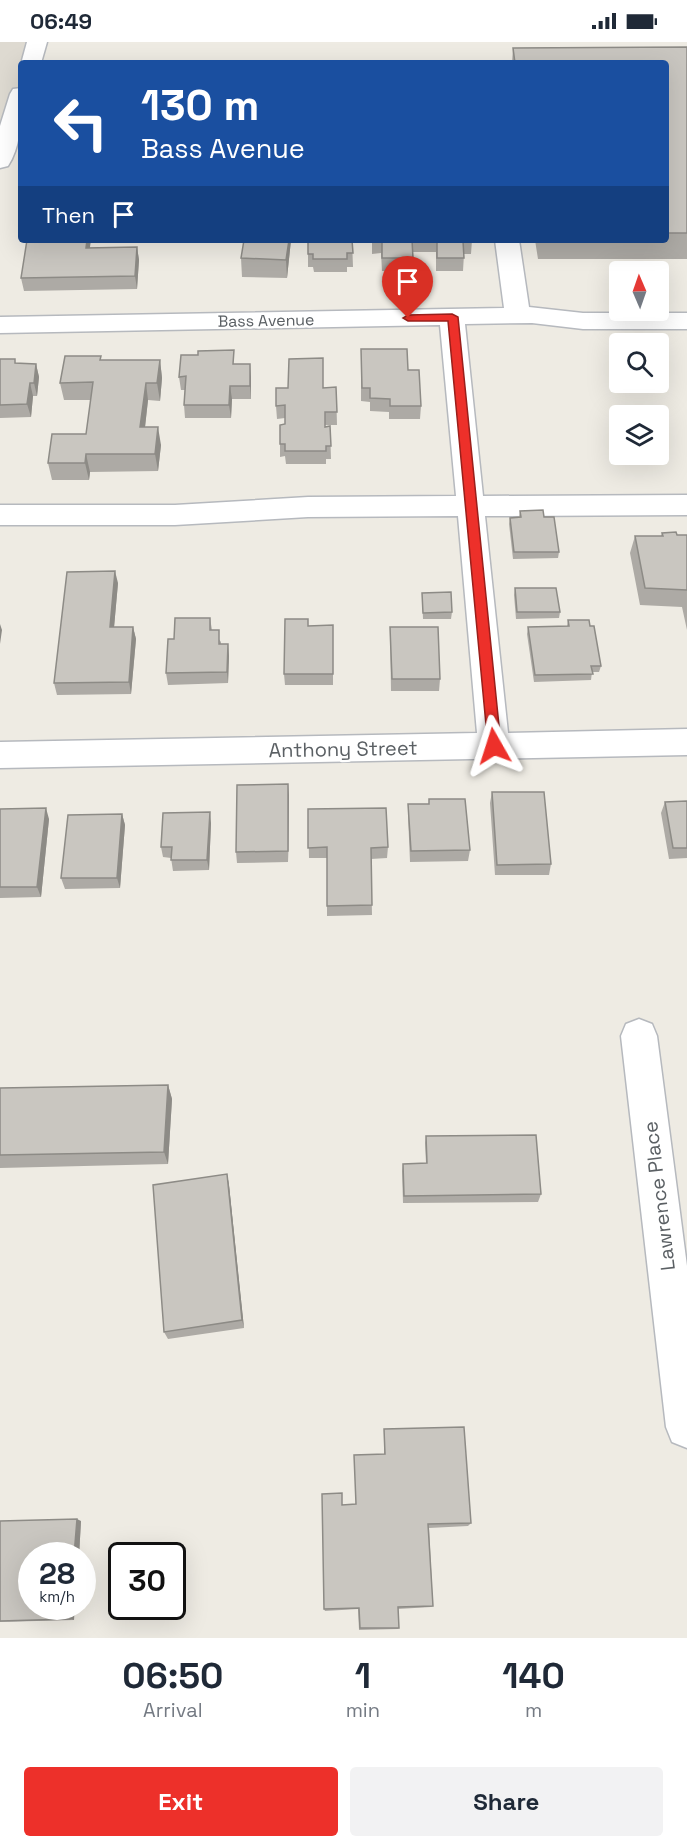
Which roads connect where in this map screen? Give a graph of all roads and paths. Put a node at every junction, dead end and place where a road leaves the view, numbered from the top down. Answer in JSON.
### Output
{"nodes":[{"id":1,"x":37,"y":42,"type":"edge"},
{"id":2,"x":32,"y":60,"type":"edge"},
{"id":3,"x":18,"y":104,"type":"edge"},
{"id":4,"x":0,"y":162,"type":"edge"},
{"id":5,"x":18,"y":162,"type":"edge"},
{"id":6,"x":508,"y":243,"type":"edge"},
{"id":7,"x":669,"y":305,"type":"edge"},
{"id":8,"x":687,"y":305,"type":"edge"},
{"id":9,"x":609,"y":306,"type":"edge"},
{"id":10,"x":525,"y":315,"type":"junction"},
{"id":11,"x":452,"y":317,"type":"junction"},
{"id":12,"x":687,"y":321,"type":"edge"},
{"id":13,"x":0,"y":325,"type":"edge"},
{"id":14,"x":687,"y":505,"type":"edge"},
{"id":15,"x":471,"y":507,"type":"junction"},
{"id":16,"x":0,"y":515,"type":"edge"},
{"id":17,"x":687,"y":742,"type":"edge"},
{"id":18,"x":494,"y":746,"type":"junction"},
{"id":19,"x":0,"y":756,"type":"edge"},
{"id":20,"x":639,"y":1036,"type":"dead end"},
{"id":21,"x":687,"y":1427,"type":"edge"}],
"edges":[{"from":1,"to":2,"type":"street"},
{"from":3,"to":4,"type":"street"},
{"from":4,"to":5,"type":"street"},
{"from":6,"to":10,"type":"street"},
{"from":7,"to":8,"type":"street"},
{"from":9,"to":10,"type":"street","name":"Bass Avenue"},
{"from":10,"to":11,"type":"street","name":"Bass Avenue"},
{"from":10,"to":12,"type":"street","name":"Bass Avenue"},
{"from":11,"to":13,"type":"street","name":"Bass Avenue"},
{"from":11,"to":15,"type":"street"},
{"from":14,"to":15,"type":"street"},
{"from":15,"to":16,"type":"street"},
{"from":15,"to":18,"type":"street"},
{"from":17,"to":18,"type":"street","name":"Anthony Street"},
{"from":18,"to":19,"type":"street","name":"Anthony Street"},
{"from":20,"to":21,"type":"street","name":"Lawrence Place"}]}
